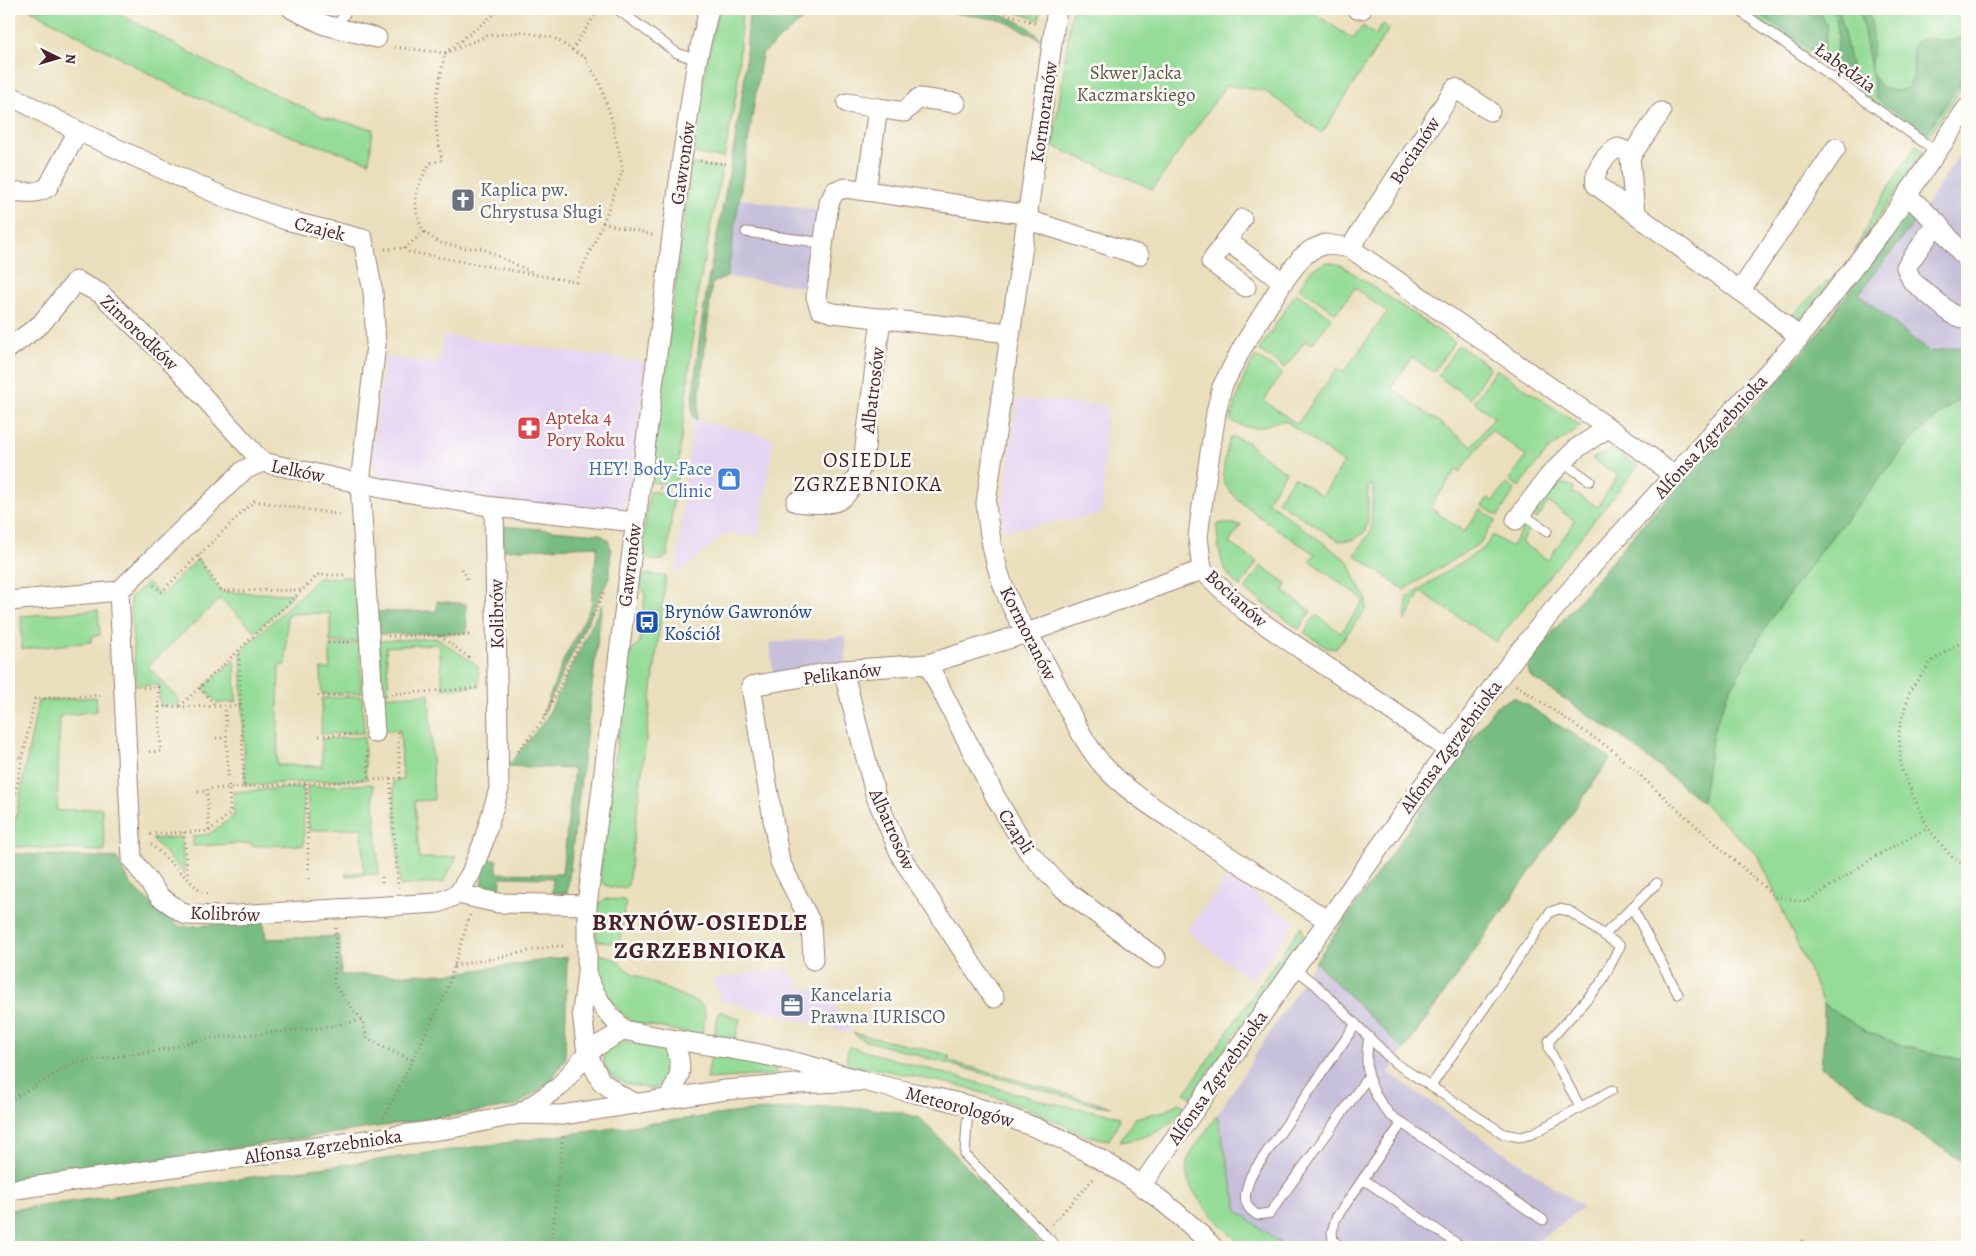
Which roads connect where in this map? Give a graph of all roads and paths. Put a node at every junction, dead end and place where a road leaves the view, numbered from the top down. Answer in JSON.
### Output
{"nodes":[{"id":1,"x":292,"y":9,"type":"edge"},
{"id":2,"x":348,"y":9,"type":"edge"},
{"id":3,"x":501,"y":9,"type":"edge"},
{"id":4,"x":599,"y":9,"type":"edge"},
{"id":5,"x":616,"y":9,"type":"edge"},
{"id":6,"x":709,"y":9,"type":"edge"},
{"id":7,"x":991,"y":9,"type":"edge"},
{"id":8,"x":1057,"y":9,"type":"edge"},
{"id":9,"x":1357,"y":9,"type":"edge"},
{"id":10,"x":1362,"y":9,"type":"edge"},
{"id":11,"x":1737,"y":9,"type":"edge"},
{"id":12,"x":335,"y":28,"type":"junction"},
{"id":13,"x":1054,"y":29,"type":"junction"},
{"id":14,"x":384,"y":42,"type":"joint"},
{"id":15,"x":572,"y":50,"type":"junction"},
{"id":16,"x":445,"y":53,"type":"junction"},
{"id":17,"x":697,"y":60,"type":"junction"},
{"id":18,"x":9,"y":96,"type":"edge"},
{"id":19,"x":847,"y":103,"type":"dead end"},
{"id":20,"x":956,"y":103,"type":"dead end"},
{"id":21,"x":878,"y":108,"type":"junction"},
{"id":22,"x":1967,"y":108,"type":"edge"},
{"id":23,"x":1490,"y":111,"type":"dead end"},
{"id":24,"x":1661,"y":112,"type":"dead end"},
{"id":25,"x":78,"y":131,"type":"junction"},
{"id":26,"x":1836,"y":148,"type":"dead end"},
{"id":27,"x":1937,"y":152,"type":"junction"},
{"id":28,"x":1630,"y":157,"type":"junction"},
{"id":29,"x":694,"y":160,"type":"dead end"},
{"id":30,"x":729,"y":164,"type":"dead end"},
{"id":31,"x":9,"y":191,"type":"edge"},
{"id":32,"x":866,"y":191,"type":"junction"},
{"id":33,"x":1907,"y":195,"type":"junction"},
{"id":34,"x":1635,"y":214,"type":"junction"},
{"id":35,"x":1028,"y":218,"type":"junction"},
{"id":36,"x":1242,"y":219,"type":"dead end"},
{"id":37,"x":604,"y":223,"type":"junction"},
{"id":38,"x":1938,"y":223,"type":"junction"},
{"id":39,"x":424,"y":232,"type":"junction"},
{"id":40,"x":746,"y":232,"type":"dead end"},
{"id":41,"x":655,"y":235,"type":"dead end"},
{"id":42,"x":1226,"y":240,"type":"junction"},
{"id":43,"x":824,"y":243,"type":"junction"},
{"id":44,"x":1350,"y":248,"type":"junction"},
{"id":45,"x":1138,"y":255,"type":"dead end"},
{"id":46,"x":1967,"y":260,"type":"edge"},
{"id":47,"x":540,"y":276,"type":"junction"},
{"id":48,"x":1283,"y":282,"type":"junction"},
{"id":49,"x":1246,"y":287,"type":"dead end"},
{"id":50,"x":1740,"y":291,"type":"junction"},
{"id":51,"x":881,"y":318,"type":"junction"},
{"id":52,"x":1967,"y":319,"type":"edge"},
{"id":53,"x":1009,"y":333,"type":"junction"},
{"id":54,"x":1799,"y":338,"type":"junction"},
{"id":55,"x":9,"y":348,"type":"edge"},
{"id":56,"x":1608,"y":428,"type":"junction"},
{"id":57,"x":262,"y":462,"type":"junction"},
{"id":58,"x":1563,"y":462,"type":"junction"},
{"id":59,"x":1674,"y":477,"type":"junction"},
{"id":60,"x":1590,"y":481,"type":"dead end"},
{"id":61,"x":354,"y":482,"type":"junction"},
{"id":62,"x":652,"y":487,"type":"dead end"},
{"id":63,"x":680,"y":490,"type":"dead end"},
{"id":64,"x":796,"y":502,"type":"dead end"},
{"id":65,"x":494,"y":506,"type":"junction"},
{"id":66,"x":1519,"y":516,"type":"joint"},
{"id":67,"x":635,"y":522,"type":"junction"},
{"id":68,"x":1547,"y":531,"type":"dead end"},
{"id":69,"x":198,"y":556,"type":"junction"},
{"id":70,"x":462,"y":569,"type":"dead end"},
{"id":71,"x":1202,"y":570,"type":"junction"},
{"id":72,"x":350,"y":574,"type":"dead end"},
{"id":73,"x":147,"y":578,"type":"dead end"},
{"id":74,"x":467,"y":578,"type":"dead end"},
{"id":75,"x":607,"y":587,"type":"dead end"},
{"id":76,"x":302,"y":590,"type":"junction"},
{"id":77,"x":119,"y":591,"type":"junction"},
{"id":78,"x":9,"y":601,"type":"edge"},
{"id":79,"x":1027,"y":632,"type":"junction"},
{"id":80,"x":439,"y":635,"type":"junction"},
{"id":81,"x":470,"y":635,"type":"dead end"},
{"id":82,"x":1967,"y":639,"type":"edge"},
{"id":83,"x":362,"y":640,"type":"junction"},
{"id":84,"x":328,"y":643,"type":"dead end"},
{"id":85,"x":239,"y":650,"type":"junction"},
{"id":86,"x":471,"y":660,"type":"dead end"},
{"id":87,"x":928,"y":664,"type":"junction"},
{"id":88,"x":842,"y":670,"type":"junction"},
{"id":89,"x":1501,"y":675,"type":"junction"},
{"id":90,"x":141,"y":688,"type":"dead end"},
{"id":91,"x":200,"y":688,"type":"junction"},
{"id":92,"x":480,"y":688,"type":"dead end"},
{"id":93,"x":105,"y":695,"type":"dead end"},
{"id":94,"x":364,"y":695,"type":"junction"},
{"id":95,"x":318,"y":696,"type":"dead end"},
{"id":96,"x":180,"y":706,"type":"junction"},
{"id":97,"x":216,"y":706,"type":"junction"},
{"id":98,"x":225,"y":706,"type":"junction"},
{"id":99,"x":241,"y":706,"type":"junction"},
{"id":100,"x":159,"y":707,"type":"junction"},
{"id":101,"x":371,"y":734,"type":"junction"},
{"id":102,"x":319,"y":736,"type":"dead end"},
{"id":103,"x":216,"y":738,"type":"dead end"},
{"id":104,"x":226,"y":738,"type":"junction"},
{"id":105,"x":520,"y":749,"type":"dead end"},
{"id":106,"x":1448,"y":749,"type":"junction"},
{"id":107,"x":137,"y":753,"type":"dead end"},
{"id":108,"x":9,"y":755,"type":"edge"},
{"id":109,"x":23,"y":758,"type":"junction"},
{"id":110,"x":390,"y":778,"type":"junction"},
{"id":111,"x":368,"y":780,"type":"junction"},
{"id":112,"x":306,"y":783,"type":"junction"},
{"id":113,"x":244,"y":787,"type":"junction"},
{"id":114,"x":229,"y":788,"type":"junction"},
{"id":115,"x":208,"y":791,"type":"junction"},
{"id":116,"x":198,"y":792,"type":"dead end"},
{"id":117,"x":9,"y":822,"type":"edge"},
{"id":118,"x":1928,"y":828,"type":"junction"},
{"id":119,"x":209,"y":831,"type":"junction"},
{"id":120,"x":184,"y":832,"type":"junction"},
{"id":121,"x":142,"y":834,"type":"dead end"},
{"id":122,"x":148,"y":841,"type":"dead end"},
{"id":123,"x":1967,"y":868,"type":"edge"},
{"id":124,"x":309,"y":880,"type":"dead end"},
{"id":125,"x":188,"y":881,"type":"junction"},
{"id":126,"x":1657,"y":883,"type":"dead end"},
{"id":127,"x":398,"y":891,"type":"dead end"},
{"id":128,"x":211,"y":894,"type":"dead end"},
{"id":129,"x":467,"y":896,"type":"junction"},
{"id":130,"x":587,"y":905,"type":"junction"},
{"id":131,"x":1632,"y":907,"type":"junction"},
{"id":132,"x":337,"y":910,"type":"junction"},
{"id":133,"x":1327,"y":920,"type":"junction"},
{"id":134,"x":1604,"y":935,"type":"junction"},
{"id":135,"x":567,"y":946,"type":"dead end"},
{"id":136,"x":1156,"y":958,"type":"dead end"},
{"id":137,"x":813,"y":960,"type":"dead end"},
{"id":138,"x":454,"y":966,"type":"junction"},
{"id":139,"x":1294,"y":968,"type":"junction"},
{"id":140,"x":587,"y":974,"type":"junction"},
{"id":141,"x":1678,"y":994,"type":"dead end"},
{"id":142,"x":994,"y":998,"type":"dead end"},
{"id":143,"x":362,"y":1020,"type":"junction"},
{"id":144,"x":1356,"y":1024,"type":"junction"},
{"id":145,"x":624,"y":1030,"type":"junction"},
{"id":146,"x":1369,"y":1037,"type":"junction"},
{"id":147,"x":673,"y":1040,"type":"junction"},
{"id":148,"x":587,"y":1054,"type":"junction"},
{"id":149,"x":412,"y":1060,"type":"junction"},
{"id":150,"x":1368,"y":1076,"type":"junction"},
{"id":151,"x":863,"y":1081,"type":"junction"},
{"id":152,"x":1431,"y":1086,"type":"junction"},
{"id":153,"x":1612,"y":1090,"type":"dead end"},
{"id":154,"x":668,"y":1099,"type":"junction"},
{"id":155,"x":9,"y":1101,"type":"edge"},
{"id":156,"x":638,"y":1104,"type":"junction"},
{"id":157,"x":971,"y":1106,"type":"junction"},
{"id":158,"x":1580,"y":1107,"type":"junction"},
{"id":159,"x":519,"y":1114,"type":"junction"},
{"id":160,"x":382,"y":1123,"type":"dead end"},
{"id":161,"x":1402,"y":1123,"type":"junction"},
{"id":162,"x":564,"y":1131,"type":"dead end"},
{"id":163,"x":1094,"y":1178,"type":"dead end"},
{"id":164,"x":1363,"y":1179,"type":"junction"},
{"id":165,"x":1141,"y":1186,"type":"junction"},
{"id":166,"x":9,"y":1190,"type":"edge"},
{"id":167,"x":1543,"y":1220,"type":"dead end"},
{"id":168,"x":1043,"y":1234,"type":"junction"},
{"id":169,"x":1802,"y":1240,"type":"dead end"},
{"id":170,"x":551,"y":1247,"type":"edge"},
{"id":171,"x":1057,"y":1247,"type":"edge"},
{"id":172,"x":1212,"y":1247,"type":"edge"},
{"id":173,"x":1342,"y":1247,"type":"edge"},
{"id":174,"x":1462,"y":1247,"type":"edge"},
{"id":175,"x":1803,"y":1247,"type":"edge"}],
"edges":[{"from":1,"to":12,"type":"street"},
{"from":2,"to":12,"type":"lane"},
{"from":3,"to":16,"type":"path"},
{"from":4,"to":15,"type":"path"},
{"from":5,"to":17,"type":"lane"},
{"from":6,"to":17,"type":"street","name":"Gawronów"},
{"from":7,"to":13,"type":"path"},
{"from":8,"to":13,"type":"street","name":"Kormoranów"},
{"from":9,"to":10,"type":"street"},
{"from":11,"to":27,"type":"lane","name":"Łabędzia"},
{"from":12,"to":14,"type":"street"},
{"from":13,"to":35,"type":"street","name":"Kormoranów"},
{"from":14,"to":16,"type":"path"},
{"from":15,"to":16,"type":"path"},
{"from":15,"to":37,"type":"path"},
{"from":16,"to":39,"type":"path"},
{"from":17,"to":67,"type":"street","name":"Gawronów"},
{"from":18,"to":25,"type":"street","name":"Czajek"},
{"from":19,"to":21,"type":"street"},
{"from":20,"to":21,"type":"street"},
{"from":21,"to":32,"type":"street"},
{"from":22,"to":27,"type":"street","name":"Alfonsa Zgrzebnioka"},
{"from":23,"to":44,"type":"street","name":"Bocianów"},
{"from":24,"to":28,"type":"street"},
{"from":25,"to":31,"type":"street"},
{"from":25,"to":61,"type":"street","name":"Czajek"},
{"from":26,"to":50,"type":"street"},
{"from":27,"to":33,"type":"street","name":"Alfonsa Zgrzebnioka"},
{"from":28,"to":34,"type":"street"},
{"from":28,"to":34,"type":"street"},
{"from":29,"to":30,"type":"path"},
{"from":32,"to":35,"type":"street"},
{"from":32,"to":43,"type":"street"},
{"from":33,"to":38,"type":"street"},
{"from":33,"to":54,"type":"street","name":"Alfonsa Zgrzebnioka"},
{"from":34,"to":50,"type":"street"},
{"from":35,"to":45,"type":"street"},
{"from":35,"to":53,"type":"street","name":"Kormoranów"},
{"from":36,"to":42,"type":"street"},
{"from":37,"to":41,"type":"path"},
{"from":37,"to":47,"type":"path"},
{"from":38,"to":46,"type":"street"},
{"from":38,"to":52,"type":"street"},
{"from":39,"to":47,"type":"path"},
{"from":39,"to":47,"type":"path"},
{"from":40,"to":43,"type":"lane"},
{"from":42,"to":48,"type":"street"},
{"from":42,"to":49,"type":"street"},
{"from":43,"to":51,"type":"street"},
{"from":44,"to":48,"type":"street","name":"Bocianów"},
{"from":44,"to":56,"type":"street","name":"Bocianów"},
{"from":48,"to":71,"type":"street","name":"Bocianów"},
{"from":50,"to":54,"type":"street"},
{"from":51,"to":53,"type":"street"},
{"from":51,"to":64,"type":"street","name":"Albatrosów"},
{"from":53,"to":79,"type":"street","name":"Kormoranów"},
{"from":54,"to":59,"type":"street","name":"Alfonsa Zgrzebnioka"},
{"from":55,"to":57,"type":"street","name":"Zimorodków"},
{"from":56,"to":58,"type":"street"},
{"from":56,"to":59,"type":"street","name":"Bocianów"},
{"from":57,"to":61,"type":"street","name":"Lelków"},
{"from":57,"to":77,"type":"street","name":"Lelków"},
{"from":58,"to":60,"type":"lane"},
{"from":58,"to":66,"type":"street"},
{"from":59,"to":89,"type":"street","name":"Alfonsa Zgrzebnioka"},
{"from":61,"to":65,"type":"street","name":"Lelków"},
{"from":61,"to":69,"type":"path"},
{"from":61,"to":83,"type":"street"},
{"from":62,"to":63,"type":"path"},
{"from":65,"to":67,"type":"street","name":"Lelków"},
{"from":65,"to":129,"type":"street","name":"Kolibrów"},
{"from":66,"to":68,"type":"lane"},
{"from":67,"to":130,"type":"street","name":"Gawronów"},
{"from":69,"to":73,"type":"path"},
{"from":69,"to":76,"type":"path"},
{"from":70,"to":74,"type":"path"},
{"from":71,"to":79,"type":"street","name":"Pelikanów"},
{"from":71,"to":106,"type":"street","name":"Bocianów"},
{"from":72,"to":76,"type":"path"},
{"from":75,"to":105,"type":"path"},
{"from":76,"to":85,"type":"path"},
{"from":77,"to":78,"type":"street"},
{"from":77,"to":132,"type":"street","name":"Kolibrów"},
{"from":79,"to":87,"type":"street","name":"Pelikanów"},
{"from":79,"to":133,"type":"street","name":"Kormoranów"},
{"from":80,"to":81,"type":"path"},
{"from":80,"to":83,"type":"path"},
{"from":80,"to":86,"type":"path"},
{"from":82,"to":118,"type":"path"},
{"from":83,"to":84,"type":"path"},
{"from":83,"to":94,"type":"street"},
{"from":85,"to":91,"type":"path"},
{"from":85,"to":99,"type":"path"},
{"from":87,"to":88,"type":"street","name":"Pelikanów"},
{"from":87,"to":136,"type":"street","name":"Czapli"},
{"from":88,"to":137,"type":"street","name":"Pelikanów"},
{"from":88,"to":142,"type":"street","name":"Albatrosów"},
{"from":89,"to":106,"type":"street","name":"Alfonsa Zgrzebnioka"},
{"from":89,"to":118,"type":"path"},
{"from":90,"to":100,"type":"path"},
{"from":91,"to":96,"type":"path"},
{"from":91,"to":97,"type":"path"},
{"from":92,"to":94,"type":"path"},
{"from":93,"to":109,"type":"path"},
{"from":94,"to":95,"type":"path"},
{"from":94,"to":101,"type":"street"},
{"from":96,"to":97,"type":"path"},
{"from":96,"to":100,"type":"path"},
{"from":97,"to":98,"type":"path"},
{"from":98,"to":99,"type":"path"},
{"from":98,"to":104,"type":"path"},
{"from":99,"to":113,"type":"path"},
{"from":100,"to":107,"type":"path"},
{"from":101,"to":102,"type":"path"},
{"from":101,"to":110,"type":"path"},
{"from":101,"to":111,"type":"path"},
{"from":103,"to":104,"type":"path"},
{"from":104,"to":114,"type":"path"},
{"from":106,"to":133,"type":"street","name":"Alfonsa Zgrzebnioka"},
{"from":108,"to":109,"type":"path"},
{"from":109,"to":117,"type":"path"},
{"from":110,"to":111,"type":"path"},
{"from":110,"to":127,"type":"path"},
{"from":111,"to":112,"type":"path"},
{"from":112,"to":113,"type":"path"},
{"from":112,"to":124,"type":"path"},
{"from":113,"to":114,"type":"path"},
{"from":114,"to":115,"type":"path"},
{"from":114,"to":119,"type":"path"},
{"from":115,"to":116,"type":"path"},
{"from":115,"to":119,"type":"path"},
{"from":118,"to":123,"type":"path"},
{"from":119,"to":120,"type":"path"},
{"from":120,"to":121,"type":"path"},
{"from":120,"to":125,"type":"path"},
{"from":122,"to":125,"type":"path"},
{"from":125,"to":128,"type":"path"},
{"from":126,"to":131,"type":"lane"},
{"from":129,"to":130,"type":"street"},
{"from":129,"to":132,"type":"street","name":"Kolibrów"},
{"from":129,"to":138,"type":"path"},
{"from":130,"to":140,"type":"street","name":"Gawronów"},
{"from":131,"to":134,"type":"lane"},
{"from":131,"to":141,"type":"lane"},
{"from":132,"to":143,"type":"path"},
{"from":133,"to":139,"type":"street","name":"Alfonsa Zgrzebnioka"},
{"from":134,"to":152,"type":"lane"},
{"from":134,"to":158,"type":"lane"},
{"from":135,"to":138,"type":"path"},
{"from":138,"to":149,"type":"path"},
{"from":139,"to":144,"type":"lane"},
{"from":139,"to":165,"type":"street","name":"Alfonsa Zgrzebnioka"},
{"from":140,"to":145,"type":"street"},
{"from":140,"to":148,"type":"street","name":"Gawronów"},
{"from":143,"to":149,"type":"path"},
{"from":143,"to":155,"type":"path"},
{"from":144,"to":146,"type":"lane"},
{"from":144,"to":150,"type":"lane"},
{"from":145,"to":147,"type":"street"},
{"from":145,"to":148,"type":"street"},
{"from":146,"to":150,"type":"lane"},
{"from":146,"to":152,"type":"lane"},
{"from":147,"to":151,"type":"street","name":"Meteorologów"},
{"from":147,"to":154,"type":"street"},
{"from":148,"to":156,"type":"street"},
{"from":148,"to":159,"type":"street"},
{"from":149,"to":160,"type":"path"},
{"from":150,"to":161,"type":"lane"},
{"from":151,"to":154,"type":"street"},
{"from":151,"to":157,"type":"street","name":"Meteorologów"},
{"from":152,"to":158,"type":"lane"},
{"from":153,"to":158,"type":"lane"},
{"from":154,"to":156,"type":"street"},
{"from":156,"to":159,"type":"street","name":"Alfonsa Zgrzebnioka"},
{"from":157,"to":165,"type":"street","name":"Meteorologów"},
{"from":157,"to":168,"type":"lane"},
{"from":159,"to":166,"type":"street","name":"Alfonsa Zgrzebnioka"},
{"from":161,"to":164,"type":"lane"},
{"from":161,"to":167,"type":"lane"},
{"from":162,"to":170,"type":"path"},
{"from":163,"to":168,"type":"path"},
{"from":164,"to":173,"type":"lane"},
{"from":164,"to":174,"type":"lane"},
{"from":165,"to":172,"type":"street","name":"Meteorologów"},
{"from":168,"to":171,"type":"lane"},
{"from":169,"to":175,"type":"path"}]}
